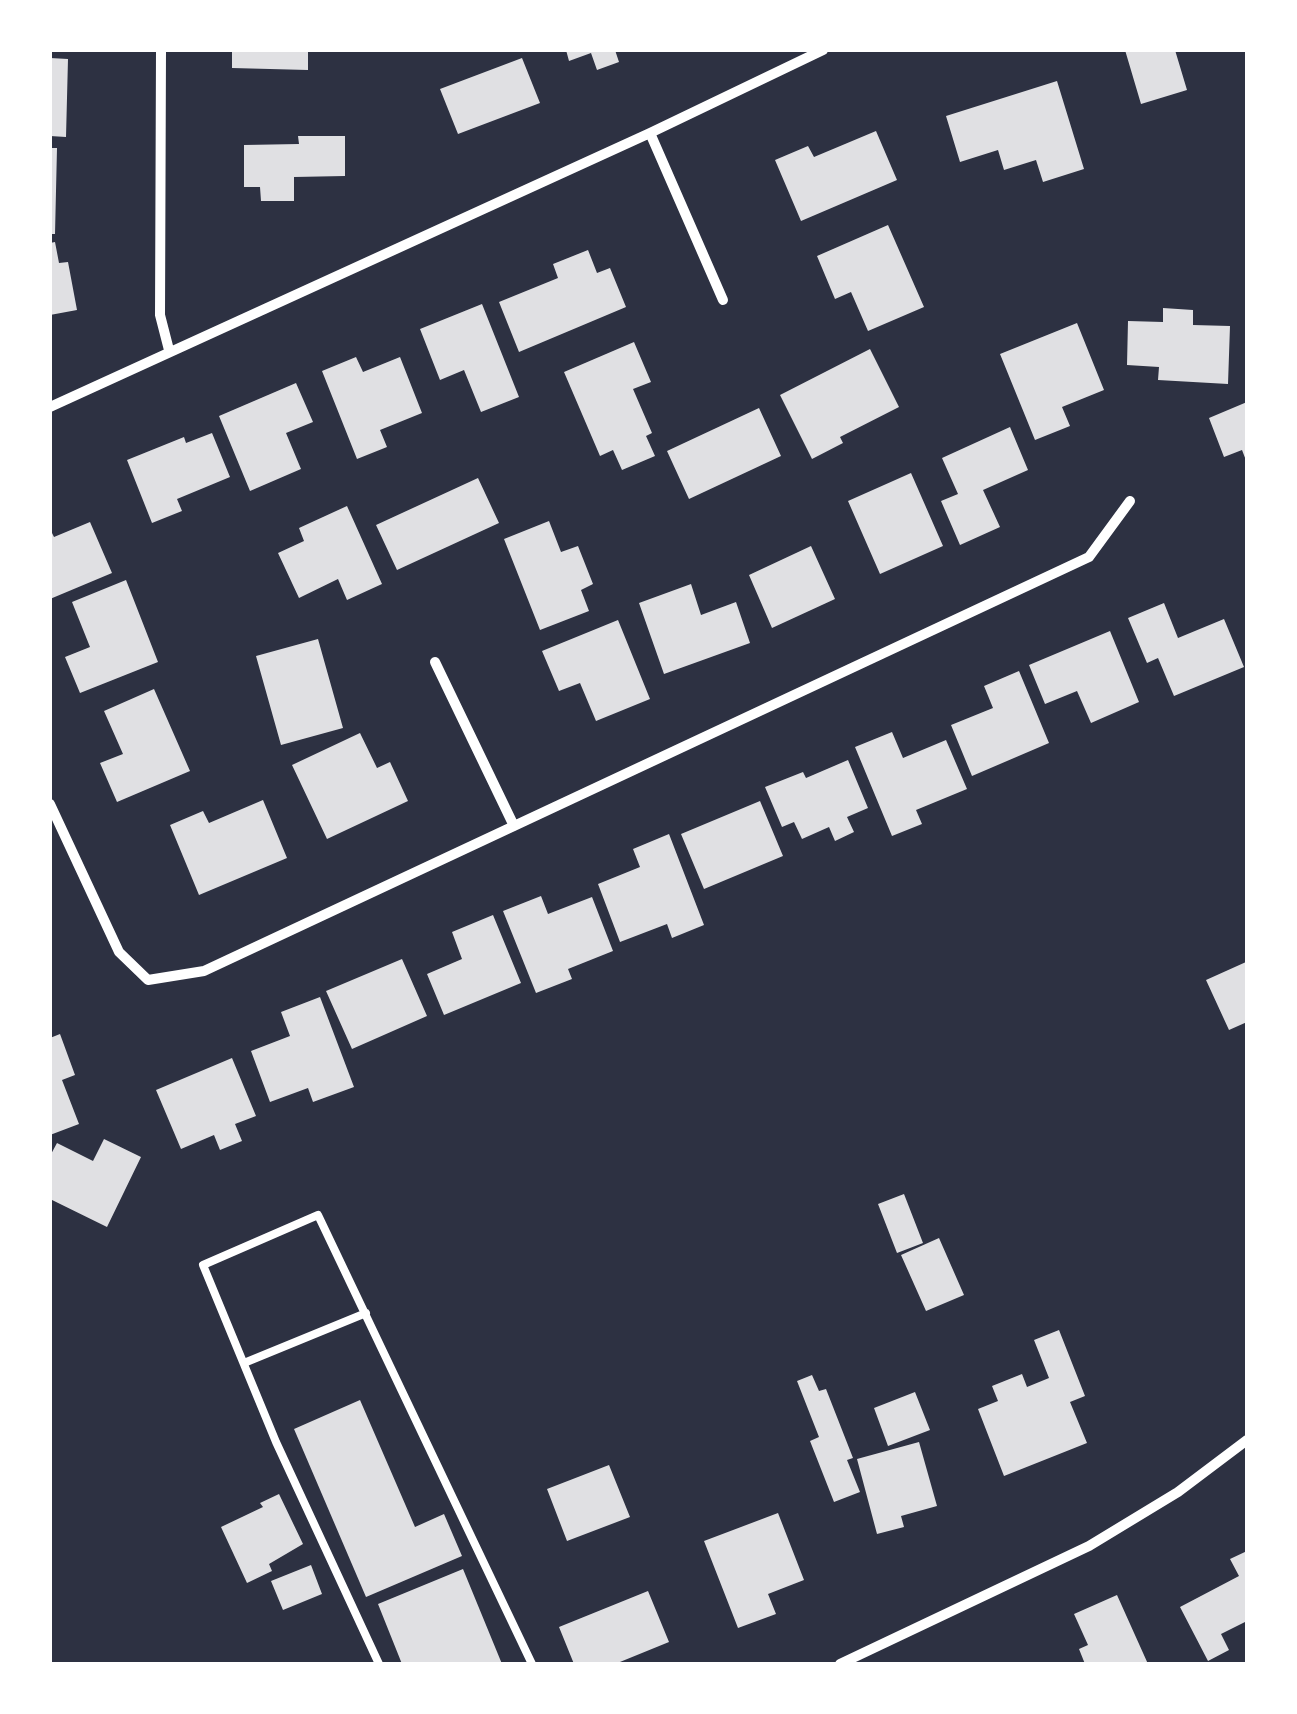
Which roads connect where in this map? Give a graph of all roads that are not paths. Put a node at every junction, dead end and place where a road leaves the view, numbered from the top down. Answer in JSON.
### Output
{"nodes":[{"id":1,"x":161,"y":50,"type":"edge"},
{"id":2,"x":822,"y":50,"type":"edge"},
{"id":3,"x":650,"y":132,"type":"junction"},
{"id":4,"x":723,"y":300,"type":"dead end"},
{"id":5,"x":169,"y":350,"type":"junction"},
{"id":6,"x":50,"y":407,"type":"edge"},
{"id":7,"x":1130,"y":500,"type":"dead end"},
{"id":8,"x":435,"y":662,"type":"dead end"},
{"id":9,"x":50,"y":804,"type":"edge"},
{"id":10,"x":514,"y":826,"type":"junction"},
{"id":11,"x":366,"y":1313,"type":"junction"},
{"id":12,"x":244,"y":1363,"type":"junction"},
{"id":13,"x":1247,"y":1440,"type":"edge"},
{"id":14,"x":379,"y":1664,"type":"edge"},
{"id":15,"x":532,"y":1664,"type":"edge"},
{"id":16,"x":840,"y":1664,"type":"edge"}],
"edges":[{"from":1,"to":5,"type":"street"},
{"from":2,"to":3,"type":"street"},
{"from":3,"to":4,"type":"street"},
{"from":3,"to":5,"type":"street"},
{"from":5,"to":6,"type":"street"},
{"from":7,"to":10,"type":"street"},
{"from":8,"to":10,"type":"street"},
{"from":9,"to":10,"type":"street"},
{"from":11,"to":12,"type":"lane"},
{"from":11,"to":12,"type":"lane"},
{"from":11,"to":15,"type":"lane"},
{"from":12,"to":14,"type":"lane"},
{"from":13,"to":16,"type":"street"}]}
